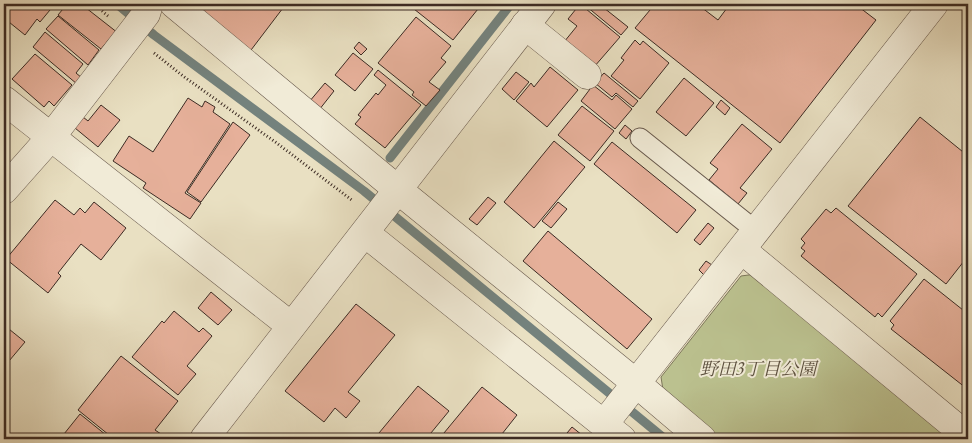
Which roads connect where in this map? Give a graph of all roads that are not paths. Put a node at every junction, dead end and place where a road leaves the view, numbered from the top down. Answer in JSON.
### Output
{"nodes":[{"id":1,"x":174,"y":4,"type":"edge"},
{"id":2,"x":542,"y":4,"type":"edge"},
{"id":3,"x":934,"y":4,"type":"edge"},
{"id":4,"x":140,"y":21,"type":"edge"},
{"id":5,"x":525,"y":25,"type":"junction"},
{"id":6,"x":587,"y":75,"type":"dead end"},
{"id":7,"x":4,"y":100,"type":"edge"},
{"id":8,"x":51,"y":137,"type":"junction"},
{"id":9,"x":640,"y":138,"type":"dead end"},
{"id":10,"x":4,"y":190,"type":"edge"},
{"id":11,"x":381,"y":211,"type":"junction"},
{"id":12,"x":749,"y":240,"type":"junction"},
{"id":13,"x":291,"y":326,"type":"junction"},
{"id":14,"x":622,"y":410,"type":"edge"},
{"id":15,"x":968,"y":437,"type":"edge"},
{"id":16,"x":204,"y":439,"type":"edge"},
{"id":17,"x":702,"y":439,"type":"edge"}],
"edges":[{"from":1,"to":11,"type":"street"},
{"from":2,"to":5,"type":"street"},
{"from":3,"to":12,"type":"street"},
{"from":4,"to":8,"type":"street"},
{"from":5,"to":6,"type":"street"},
{"from":5,"to":11,"type":"street"},
{"from":7,"to":8,"type":"street"},
{"from":8,"to":10,"type":"street"},
{"from":8,"to":13,"type":"street"},
{"from":9,"to":12,"type":"lane"},
{"from":11,"to":13,"type":"street"},
{"from":11,"to":14,"type":"street"},
{"from":11,"to":14,"type":"street"},
{"from":12,"to":14,"type":"street"},
{"from":12,"to":15,"type":"street"},
{"from":13,"to":16,"type":"street"},
{"from":14,"to":17,"type":"street"}]}
